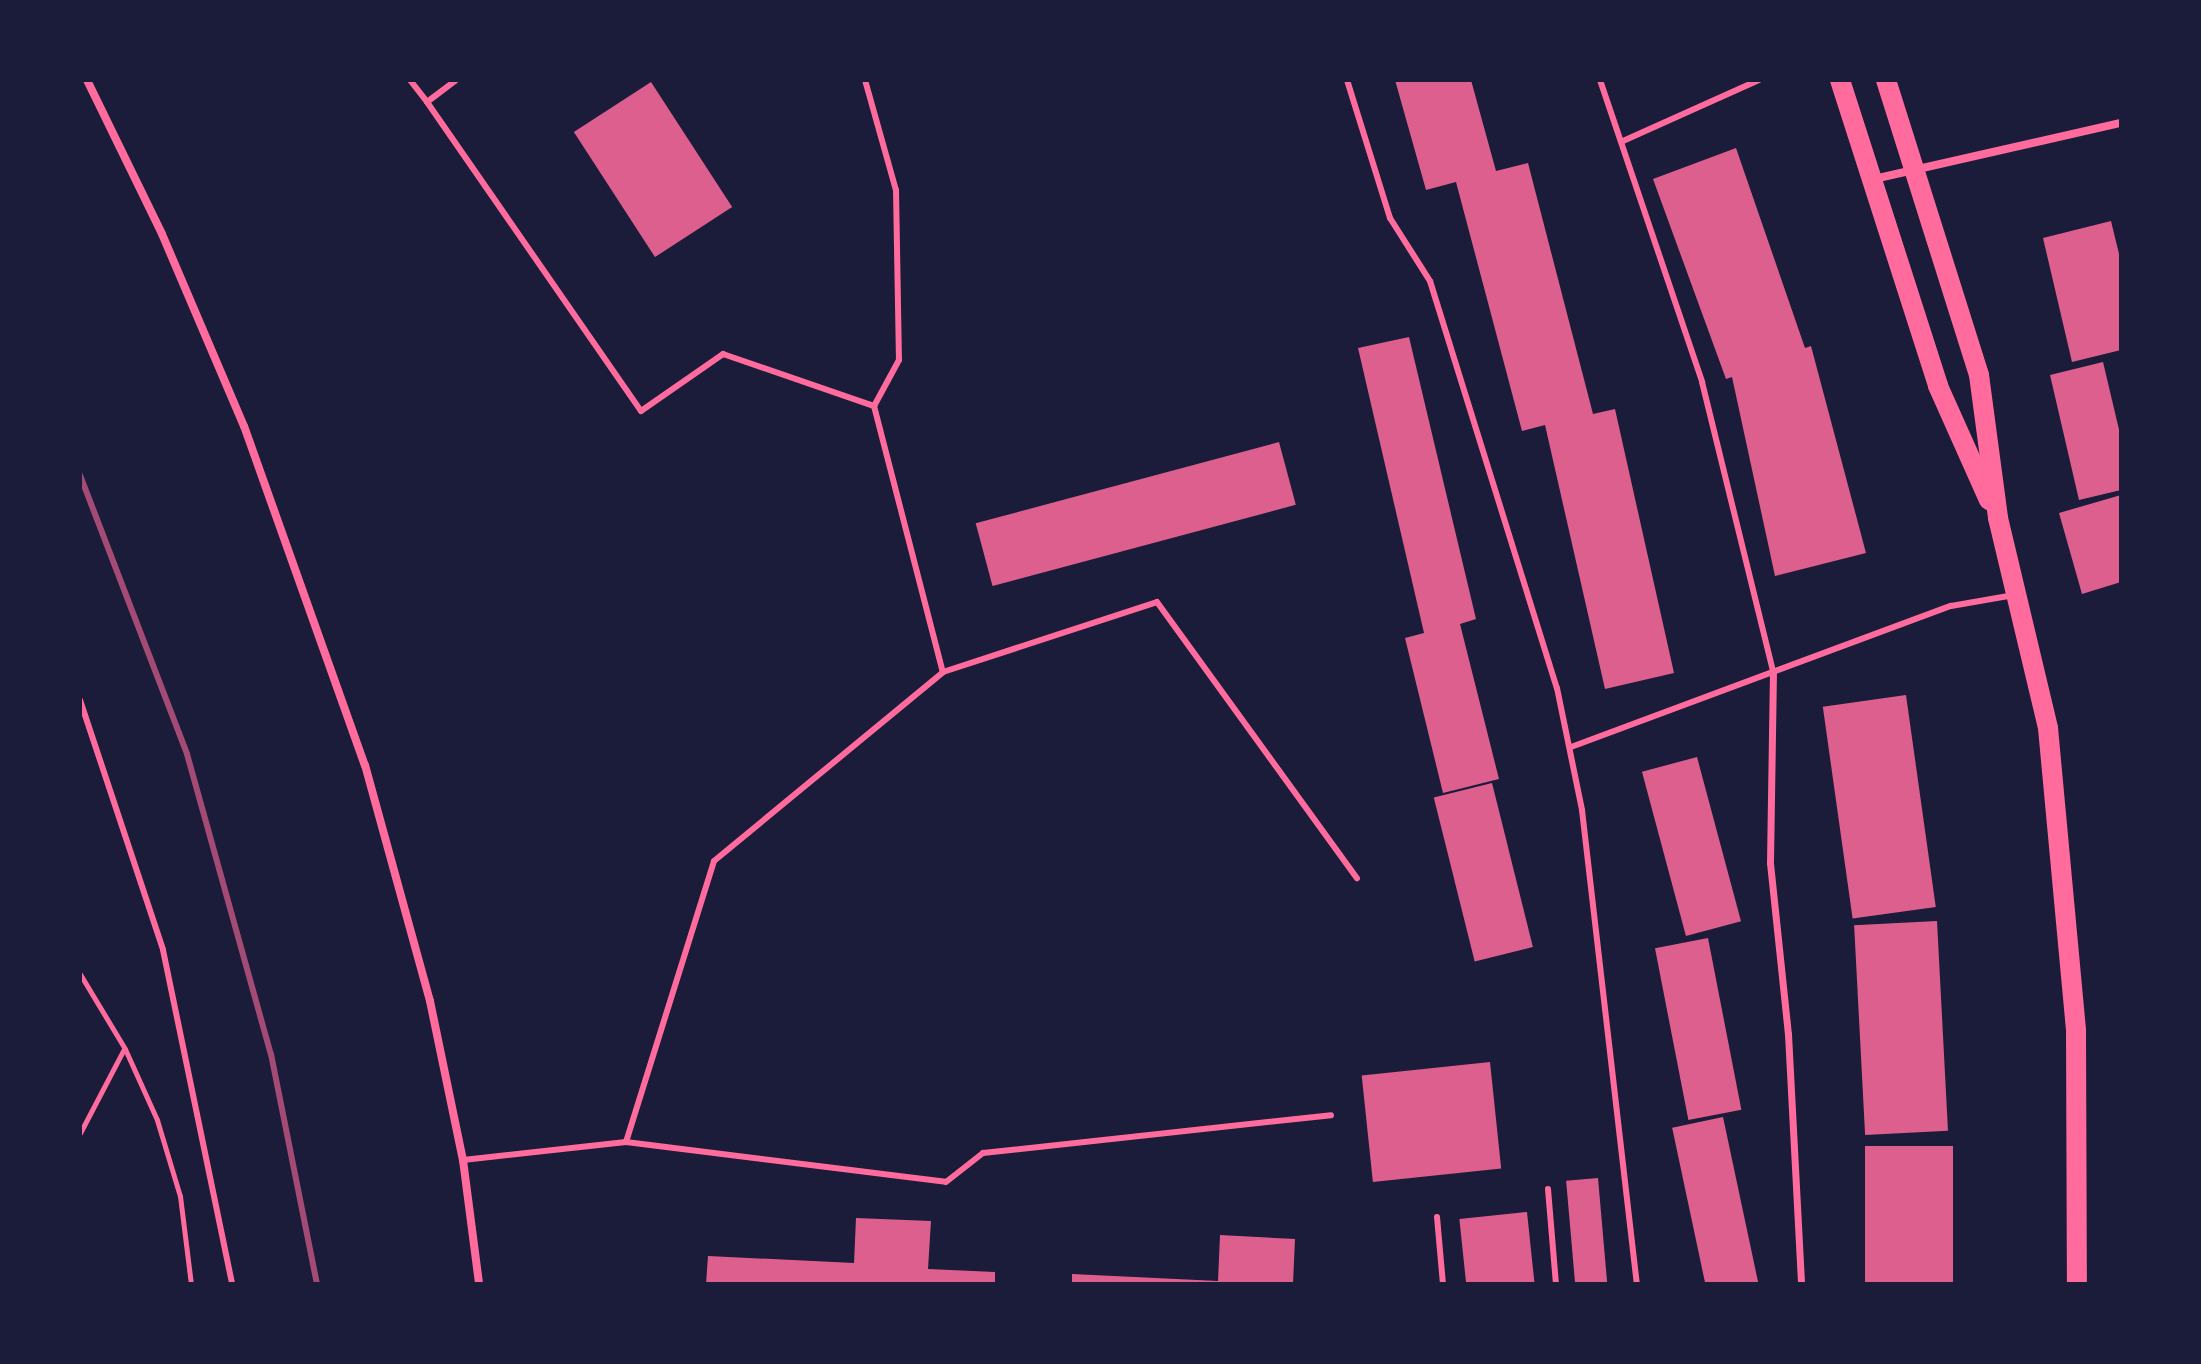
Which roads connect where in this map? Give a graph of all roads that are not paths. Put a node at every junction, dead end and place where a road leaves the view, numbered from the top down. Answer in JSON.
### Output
{"nodes":[{"id":1,"x":87,"y":80,"type":"edge"},
{"id":2,"x":410,"y":80,"type":"edge"},
{"id":3,"x":456,"y":80,"type":"edge"},
{"id":4,"x":865,"y":80,"type":"edge"},
{"id":5,"x":1347,"y":80,"type":"edge"},
{"id":6,"x":1600,"y":80,"type":"edge"},
{"id":7,"x":1759,"y":80,"type":"edge"},
{"id":8,"x":1840,"y":80,"type":"edge"},
{"id":9,"x":1886,"y":80,"type":"edge"},
{"id":10,"x":427,"y":102,"type":"junction"},
{"id":11,"x":2121,"y":123,"type":"edge"},
{"id":12,"x":1623,"y":141,"type":"junction"},
{"id":13,"x":1917,"y":170,"type":"junction"},
{"id":14,"x":1874,"y":179,"type":"junction"},
{"id":15,"x":874,"y":406,"type":"junction"},
{"id":16,"x":1998,"y":518,"type":"junction"},
{"id":17,"x":2017,"y":594,"type":"junction"},
{"id":18,"x":1773,"y":671,"type":"junction"},
{"id":19,"x":943,"y":672,"type":"junction"},
{"id":20,"x":80,"y":700,"type":"edge"},
{"id":21,"x":1571,"y":747,"type":"junction"},
{"id":22,"x":1357,"y":878,"type":"dead end"},
{"id":23,"x":1331,"y":1115,"type":"dead end"},
{"id":24,"x":626,"y":1142,"type":"junction"},
{"id":25,"x":463,"y":1160,"type":"junction"},
{"id":26,"x":1548,"y":1189,"type":"dead end"},
{"id":27,"x":1437,"y":1217,"type":"dead end"},
{"id":28,"x":232,"y":1284,"type":"edge"},
{"id":29,"x":479,"y":1284,"type":"edge"},
{"id":30,"x":1443,"y":1284,"type":"edge"},
{"id":31,"x":1556,"y":1284,"type":"edge"},
{"id":32,"x":1637,"y":1284,"type":"edge"},
{"id":33,"x":1801,"y":1284,"type":"edge"},
{"id":34,"x":2077,"y":1284,"type":"edge"}],
"edges":[{"from":1,"to":25,"type":"street"},
{"from":2,"to":10,"type":"lane"},
{"from":3,"to":10,"type":"lane"},
{"from":4,"to":15,"type":"lane"},
{"from":5,"to":21,"type":"lane"},
{"from":6,"to":12,"type":"lane"},
{"from":7,"to":12,"type":"lane"},
{"from":8,"to":14,"type":"main road"},
{"from":9,"to":13,"type":"main road"},
{"from":10,"to":15,"type":"lane"},
{"from":11,"to":13,"type":"street"},
{"from":12,"to":18,"type":"lane"},
{"from":13,"to":14,"type":"street"},
{"from":13,"to":16,"type":"main road"},
{"from":14,"to":16,"type":"main road"},
{"from":15,"to":19,"type":"lane"},
{"from":16,"to":17,"type":"main road"},
{"from":17,"to":18,"type":"lane"},
{"from":17,"to":34,"type":"main road"},
{"from":18,"to":21,"type":"lane"},
{"from":18,"to":33,"type":"street"},
{"from":19,"to":22,"type":"lane"},
{"from":19,"to":24,"type":"lane"},
{"from":20,"to":28,"type":"lane"},
{"from":21,"to":32,"type":"lane"},
{"from":23,"to":24,"type":"lane"},
{"from":24,"to":25,"type":"lane"},
{"from":25,"to":29,"type":"street"},
{"from":26,"to":31,"type":"lane"},
{"from":27,"to":30,"type":"lane"}]}
